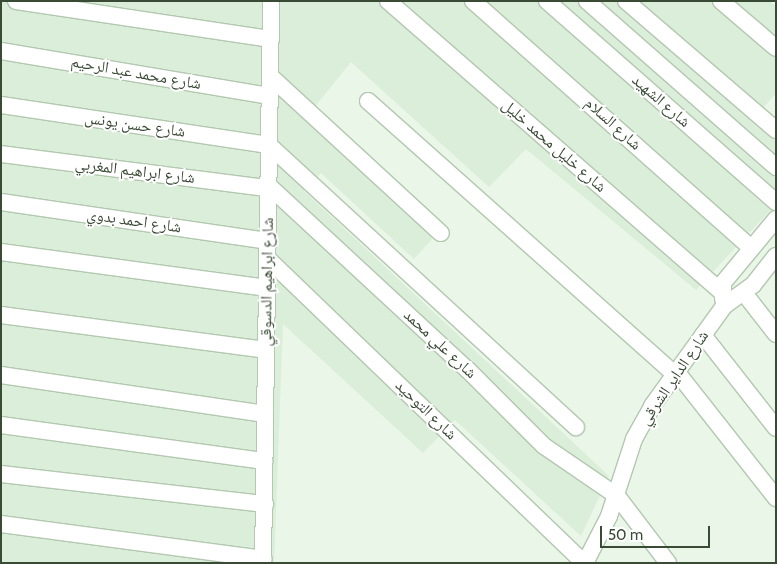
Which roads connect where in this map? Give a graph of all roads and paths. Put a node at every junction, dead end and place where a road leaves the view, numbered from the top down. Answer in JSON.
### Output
{"nodes":[{"id":1,"x":16,"y":1,"type":"edge"},
{"id":2,"x":271,"y":1,"type":"edge"},
{"id":3,"x":388,"y":1,"type":"edge"},
{"id":4,"x":473,"y":1,"type":"edge"},
{"id":5,"x":547,"y":1,"type":"edge"},
{"id":6,"x":587,"y":1,"type":"edge"},
{"id":7,"x":626,"y":1,"type":"edge"},
{"id":8,"x":721,"y":1,"type":"edge"},
{"id":9,"x":270,"y":39,"type":"junction"},
{"id":10,"x":776,"y":48,"type":"edge"},
{"id":11,"x":1,"y":51,"type":"edge"},
{"id":12,"x":270,"y":76,"type":"junction"},
{"id":13,"x":270,"y":96,"type":"junction"},
{"id":14,"x":368,"y":102,"type":"dead end"},
{"id":15,"x":1,"y":105,"type":"edge"},
{"id":16,"x":776,"y":130,"type":"edge"},
{"id":17,"x":269,"y":145,"type":"junction"},
{"id":18,"x":1,"y":154,"type":"edge"},
{"id":19,"x":776,"y":167,"type":"edge"},
{"id":20,"x":268,"y":186,"type":"junction"},
{"id":21,"x":1,"y":202,"type":"edge"},
{"id":22,"x":776,"y":202,"type":"edge"},
{"id":23,"x":776,"y":219,"type":"edge"},
{"id":24,"x":441,"y":233,"type":"dead end"},
{"id":25,"x":751,"y":248,"type":"junction"},
{"id":26,"x":267,"y":249,"type":"junction"},
{"id":27,"x":1,"y":252,"type":"edge"},
{"id":28,"x":776,"y":256,"type":"edge"},
{"id":29,"x":266,"y":288,"type":"junction"},
{"id":30,"x":744,"y":293,"type":"junction"},
{"id":31,"x":723,"y":299,"type":"junction"},
{"id":32,"x":1,"y":315,"type":"edge"},
{"id":33,"x":776,"y":334,"type":"edge"},
{"id":34,"x":703,"y":335,"type":"junction"},
{"id":35,"x":266,"y":350,"type":"junction"},
{"id":36,"x":675,"y":372,"type":"junction"},
{"id":37,"x":1,"y":375,"type":"edge"},
{"id":38,"x":265,"y":414,"type":"junction"},
{"id":39,"x":1,"y":425,"type":"edge"},
{"id":40,"x":576,"y":427,"type":"dead end"},
{"id":41,"x":776,"y":428,"type":"edge"},
{"id":42,"x":265,"y":461,"type":"junction"},
{"id":43,"x":1,"y":474,"type":"edge"},
{"id":44,"x":616,"y":496,"type":"junction"},
{"id":45,"x":776,"y":498,"type":"edge"},
{"id":46,"x":265,"y":504,"type":"junction"},
{"id":47,"x":1,"y":524,"type":"edge"},
{"id":48,"x":264,"y":561,"type":"edge"},
{"id":49,"x":585,"y":563,"type":"edge"},
{"id":50,"x":668,"y":563,"type":"edge"}],
"edges":[{"from":1,"to":9,"type":"street"},
{"from":2,"to":9,"type":"street","name":"شارع ابراهيم الدسوقي"},
{"from":3,"to":31,"type":"street","name":"شارع خليل محمد خليل"},
{"from":4,"to":25,"type":"street","name":"شارع السلام"},
{"from":5,"to":22,"type":"street","name":"شارع الشهيد"},
{"from":6,"to":19,"type":"street"},
{"from":7,"to":16,"type":"street"},
{"from":8,"to":10,"type":"street"},
{"from":9,"to":12,"type":"street","name":"شارع ابراهيم الدسوقي"},
{"from":11,"to":13,"type":"street","name":"شارع محمد عبد الرحيم"},
{"from":12,"to":13,"type":"street","name":"شارع ابراهيم الدسوقي"},
{"from":12,"to":24,"type":"street"},
{"from":13,"to":17,"type":"street","name":"شارع ابراهيم الدسوقي"},
{"from":14,"to":36,"type":"street"},
{"from":15,"to":17,"type":"street","name":"شارع حسن يونس"},
{"from":17,"to":20,"type":"street","name":"شارع ابراهيم الدسوقي"},
{"from":17,"to":40,"type":"street"},
{"from":18,"to":20,"type":"street","name":"شارع ابراهيم المغربي"},
{"from":20,"to":26,"type":"street","name":"شارع ابراهيم الدسوقي"},
{"from":20,"to":44,"type":"street","name":"شارع علي محمد"},
{"from":21,"to":26,"type":"street","name":"شارع احمد بدوي"},
{"from":23,"to":25,"type":"street","name":"شارع الداير الشرقي"},
{"from":25,"to":31,"type":"street","name":"شارع الداير الشرقي"},
{"from":26,"to":29,"type":"street","name":"شارع ابراهيم الدسوقي"},
{"from":26,"to":49,"type":"street","name":"شارع التوحيد"},
{"from":27,"to":29,"type":"street"},
{"from":28,"to":30,"type":"street","name":"شارع الداير الشرقي"},
{"from":29,"to":35,"type":"street","name":"شارع ابراهيم الدسوقي"},
{"from":30,"to":31,"type":"street","name":"شارع الداير الشرقي"},
{"from":30,"to":33,"type":"street"},
{"from":31,"to":34,"type":"street","name":"شارع الداير الشرقي"},
{"from":32,"to":35,"type":"street"},
{"from":34,"to":36,"type":"street","name":"شارع الداير الشرقي"},
{"from":34,"to":41,"type":"street"},
{"from":35,"to":38,"type":"street","name":"شارع ابراهيم الدسوقي"},
{"from":36,"to":44,"type":"street","name":"شارع الداير الشرقي"},
{"from":36,"to":45,"type":"street"},
{"from":37,"to":38,"type":"street"},
{"from":38,"to":42,"type":"street","name":"شارع ابراهيم الدسوقي"},
{"from":39,"to":42,"type":"street"},
{"from":42,"to":46,"type":"street","name":"شارع ابراهيم الدسوقي"},
{"from":43,"to":46,"type":"street"},
{"from":44,"to":49,"type":"street","name":"شارع الداير الشرقي"},
{"from":44,"to":50,"type":"street","name":"شارع علي محمد"},
{"from":46,"to":48,"type":"street","name":"شارع ابراهيم الدسوقي"},
{"from":47,"to":48,"type":"street"}]}
